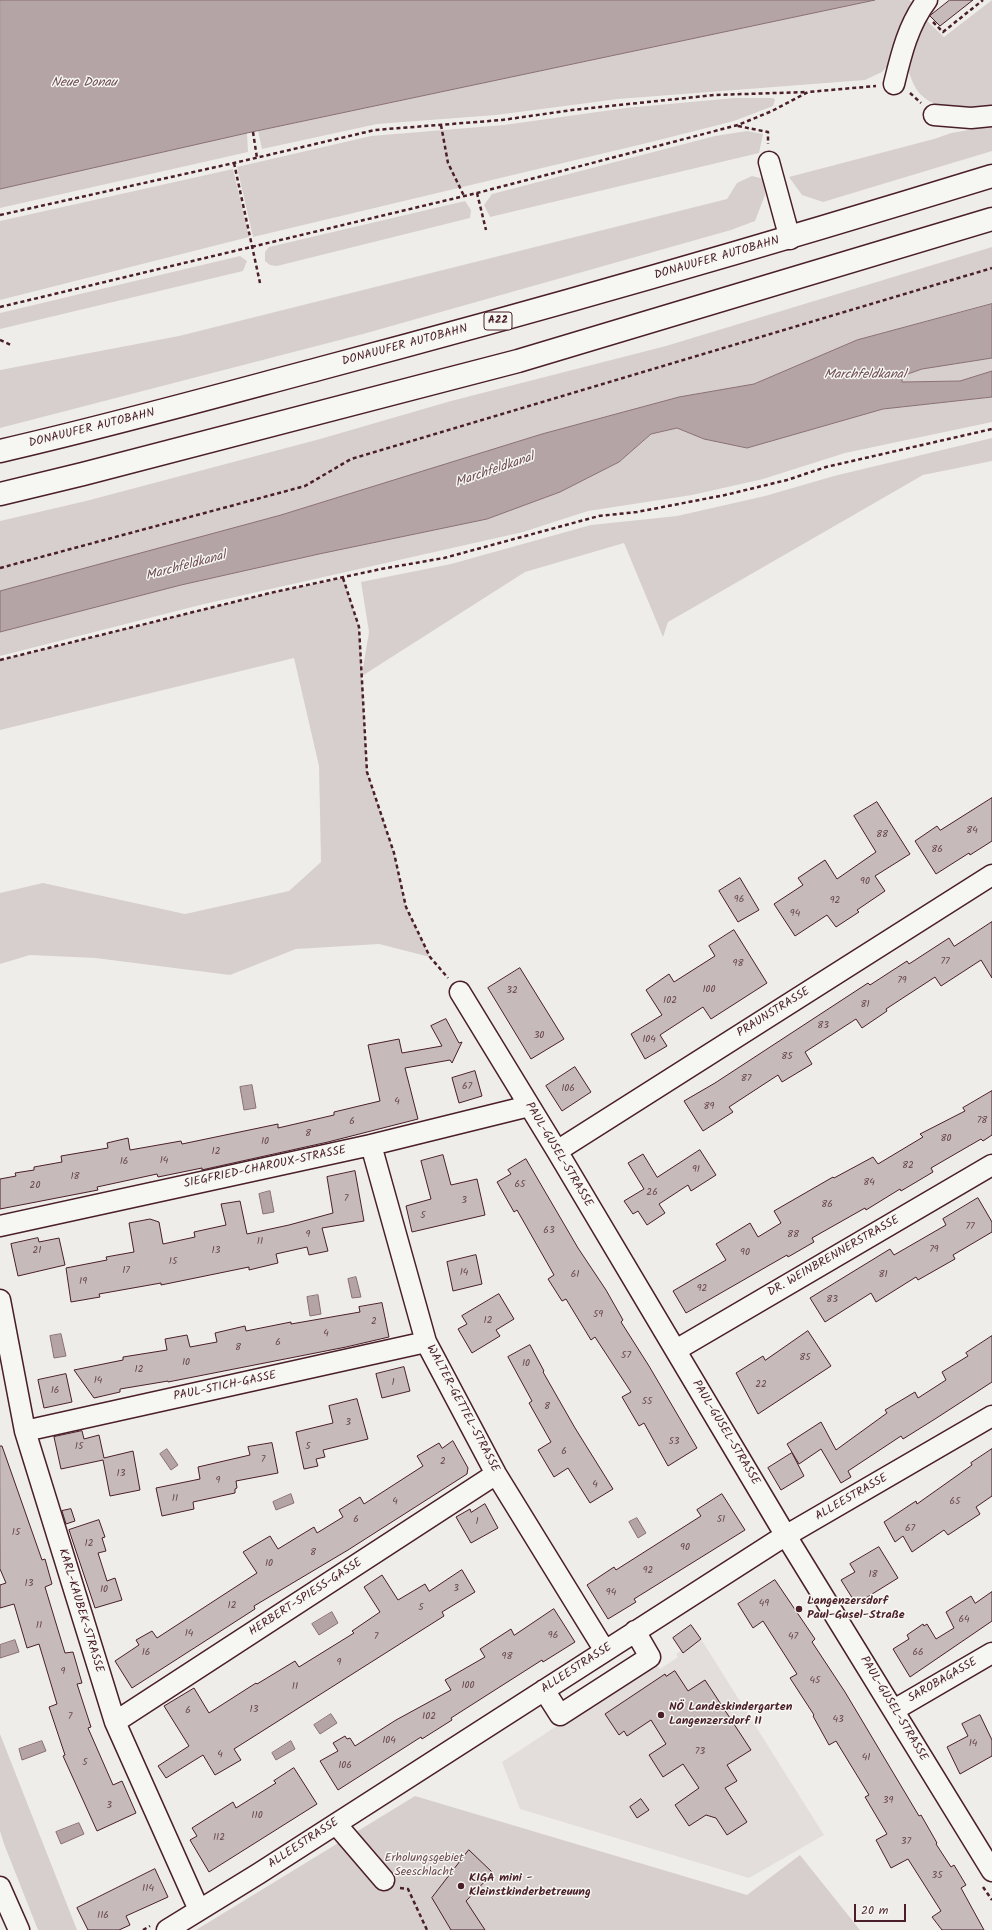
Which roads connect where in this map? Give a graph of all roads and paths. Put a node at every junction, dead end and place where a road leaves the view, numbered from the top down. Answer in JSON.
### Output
{"nodes":[{"id":1,"x":983,"y":0,"type":"edge"},
{"id":2,"x":924,"y":4,"type":"edge"},
{"id":3,"x":894,"y":84,"type":"junction"},
{"id":4,"x":808,"y":92,"type":"junction"},
{"id":5,"x":934,"y":115,"type":"joint"},
{"id":6,"x":992,"y":116,"type":"edge"},
{"id":7,"x":441,"y":125,"type":"junction"},
{"id":8,"x":738,"y":126,"type":"junction"},
{"id":9,"x":253,"y":132,"type":"dead end"},
{"id":10,"x":257,"y":158,"type":"junction"},
{"id":11,"x":769,"y":162,"type":"joint"},
{"id":12,"x":234,"y":163,"type":"junction"},
{"id":13,"x":992,"y":176,"type":"edge"},
{"id":14,"x":477,"y":193,"type":"junction"},
{"id":15,"x":464,"y":196,"type":"junction"},
{"id":16,"x":0,"y":215,"type":"edge"},
{"id":17,"x":992,"y":219,"type":"edge"},
{"id":18,"x":486,"y":230,"type":"dead end"},
{"id":19,"x":790,"y":238,"type":"junction"},
{"id":20,"x":253,"y":245,"type":"junction"},
{"id":21,"x":992,"y":268,"type":"edge"},
{"id":22,"x":260,"y":283,"type":"dead end"},
{"id":23,"x":0,"y":306,"type":"edge"},
{"id":24,"x":0,"y":340,"type":"edge"},
{"id":25,"x":11,"y":345,"type":"dead end"},
{"id":26,"x":992,"y":429,"type":"edge"},
{"id":27,"x":0,"y":451,"type":"edge"},
{"id":28,"x":0,"y":494,"type":"edge"},
{"id":29,"x":0,"y":568,"type":"edge"},
{"id":30,"x":343,"y":578,"type":"junction"},
{"id":31,"x":0,"y":660,"type":"edge"},
{"id":32,"x":992,"y":875,"type":"edge"},
{"id":33,"x":460,"y":992,"type":"joint"},
{"id":34,"x":529,"y":1106,"type":"junction"},
{"id":35,"x":371,"y":1145,"type":"junction"},
{"id":36,"x":557,"y":1151,"type":"junction"},
{"id":37,"x":992,"y":1164,"type":"edge"},
{"id":38,"x":0,"y":1226,"type":"edge"},
{"id":39,"x":0,"y":1300,"type":"edge"},
{"id":40,"x":426,"y":1342,"type":"junction"},
{"id":41,"x":676,"y":1350,"type":"junction"},
{"id":42,"x":992,"y":1416,"type":"edge"},
{"id":43,"x":24,"y":1431,"type":"junction"},
{"id":44,"x":496,"y":1474,"type":"junction"},
{"id":45,"x":786,"y":1535,"type":"junction"},
{"id":46,"x":634,"y":1631,"type":"junction"},
{"id":47,"x":605,"y":1651,"type":"junction"},
{"id":48,"x":992,"y":1653,"type":"edge"},
{"id":49,"x":544,"y":1690,"type":"junction"},
{"id":50,"x":894,"y":1710,"type":"junction"},
{"id":51,"x":115,"y":1722,"type":"junction"},
{"id":52,"x":336,"y":1824,"type":"junction"},
{"id":53,"x":992,"y":1872,"type":"edge"},
{"id":54,"x":388,"y":1884,"type":"joint"},
{"id":55,"x":0,"y":1887,"type":"edge"},
{"id":56,"x":199,"y":1910,"type":"junction"},
{"id":57,"x":19,"y":1930,"type":"edge"},
{"id":58,"x":167,"y":1930,"type":"edge"},
{"id":59,"x":427,"y":1930,"type":"edge"}],
"edges":[{"from":1,"to":2,"type":"path"},
{"from":2,"to":3,"type":"street"},
{"from":3,"to":4,"type":"path"},
{"from":3,"to":5,"type":"path"},
{"from":4,"to":7,"type":"path"},
{"from":4,"to":8,"type":"path"},
{"from":5,"to":6,"type":"street"},
{"from":7,"to":10,"type":"path"},
{"from":7,"to":15,"type":"path"},
{"from":8,"to":11,"type":"path"},
{"from":8,"to":14,"type":"path"},
{"from":9,"to":10,"type":"path"},
{"from":10,"to":12,"type":"path"},
{"from":11,"to":19,"type":"street"},
{"from":12,"to":16,"type":"path"},
{"from":12,"to":20,"type":"path"},
{"from":13,"to":19,"type":"highway","name":"DONAUUFER AUTOBAHN","number":"A22"},
{"from":14,"to":15,"type":"path"},
{"from":14,"to":18,"type":"path"},
{"from":15,"to":20,"type":"path"},
{"from":17,"to":28,"type":"highway"},
{"from":19,"to":27,"type":"highway","name":"DONAUUFER AUTOBAHN","number":"A22"},
{"from":20,"to":22,"type":"path"},
{"from":20,"to":23,"type":"path"},
{"from":21,"to":29,"type":"path"},
{"from":24,"to":25,"type":"path"},
{"from":26,"to":30,"type":"path"},
{"from":30,"to":31,"type":"path"},
{"from":30,"to":33,"type":"path"},
{"from":32,"to":36,"type":"street","name":"PRAUNSTRASSE"},
{"from":33,"to":34,"type":"street","name":"PAUL-GUSEL-STRASSE"},
{"from":34,"to":35,"type":"street","name":"SIEGFRIED-CHAROUX-STRASSE"},
{"from":34,"to":36,"type":"street","name":"PAUL-GUSEL-STRASSE"},
{"from":35,"to":38,"type":"street","name":"SIEGFRIED-CHAROUX-STRASSE"},
{"from":35,"to":40,"type":"street","name":"WALTER-GETTEL-STRASSE"},
{"from":36,"to":41,"type":"street","name":"PAUL-GUSEL-STRASSE"},
{"from":37,"to":41,"type":"street","name":"DR. WEINBRENNERSTRASSE"},
{"from":39,"to":43,"type":"street","name":"KARL-KAUBEK-STRASSE"},
{"from":40,"to":43,"type":"street","name":"PAUL-STICH-GASSE"},
{"from":40,"to":44,"type":"street","name":"WALTER-GETTEL-STRASSE"},
{"from":41,"to":45,"type":"street","name":"PAUL-GUSEL-STRASSE"},
{"from":42,"to":45,"type":"street","name":"ALLEESTRASSE"},
{"from":43,"to":51,"type":"street","name":"KARL-KAUBEK-STRASSE"},
{"from":44,"to":47,"type":"street","name":"WALTER-GETTEL-STRASSE"},
{"from":44,"to":51,"type":"street","name":"HERBERT-SPIESS-GASSE"},
{"from":45,"to":46,"type":"street","name":"ALLEESTRASSE"},
{"from":45,"to":50,"type":"street","name":"PAUL-GUSEL-STRASSE"},
{"from":46,"to":47,"type":"street","name":"ALLEESTRASSE"},
{"from":46,"to":49,"type":"street"},
{"from":47,"to":49,"type":"street","name":"ALLEESTRASSE"},
{"from":48,"to":50,"type":"street","name":"SAROBAGASSE"},
{"from":49,"to":52,"type":"street","name":"ALLEESTRASSE"},
{"from":50,"to":53,"type":"street","name":"PAUL-GUSEL-STRASSE"},
{"from":51,"to":56,"type":"street","name":"KARL-KAUBEK-STRASSE"},
{"from":52,"to":54,"type":"street"},
{"from":52,"to":56,"type":"street","name":"ALLEESTRASSE"},
{"from":54,"to":59,"type":"path"},
{"from":55,"to":57,"type":"street"},
{"from":56,"to":58,"type":"street","name":"ALLEESTRASSE"}]}
